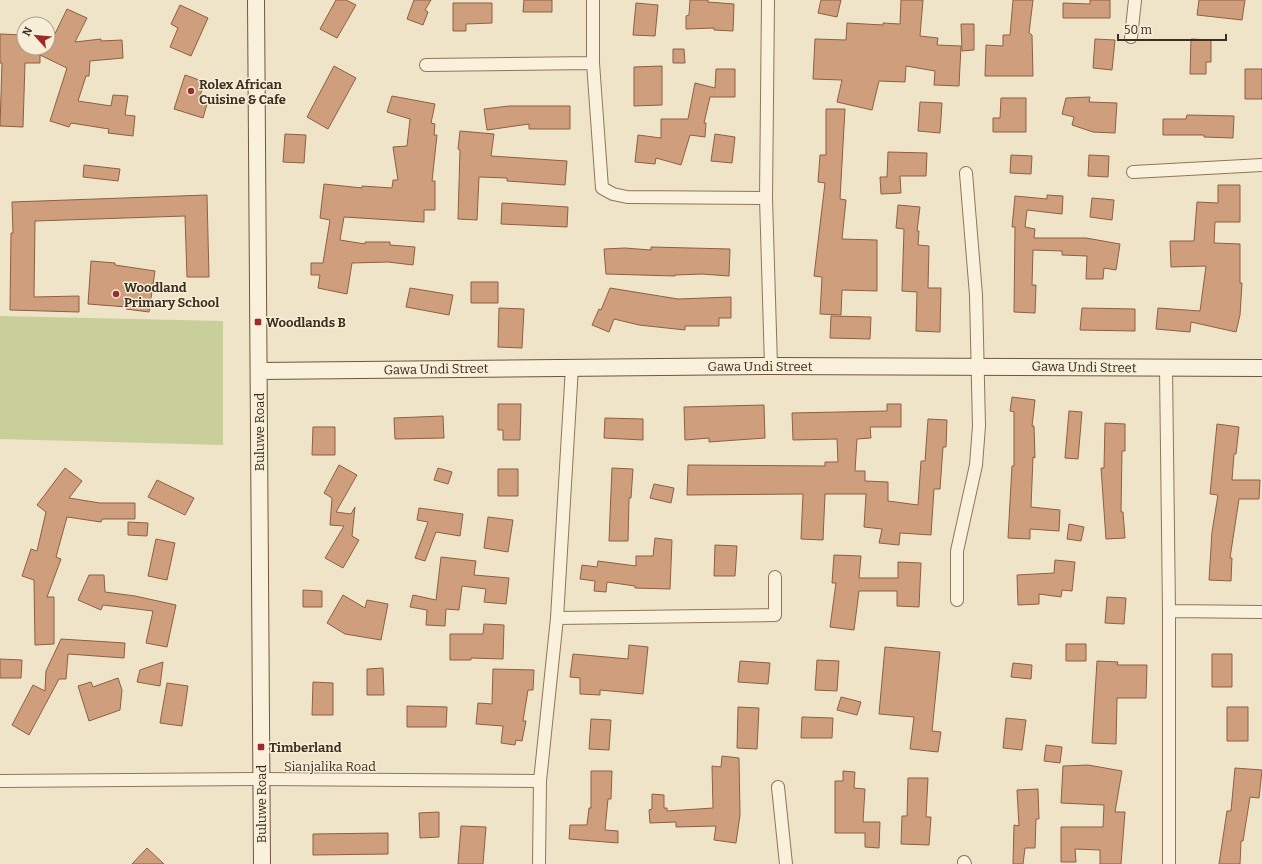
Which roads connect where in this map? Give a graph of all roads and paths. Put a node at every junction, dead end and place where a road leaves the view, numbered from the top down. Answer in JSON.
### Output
{"nodes":[{"id":1,"x":256,"y":0,"type":"edge"},
{"id":2,"x":593,"y":0,"type":"edge"},
{"id":3,"x":768,"y":0,"type":"edge"},
{"id":4,"x":1135,"y":0,"type":"edge"},
{"id":5,"x":1132,"y":37,"type":"dead end"},
{"id":6,"x":593,"y":63,"type":"junction"},
{"id":7,"x":426,"y":65,"type":"dead end"},
{"id":8,"x":1262,"y":166,"type":"edge"},
{"id":9,"x":1133,"y":172,"type":"dead end"},
{"id":10,"x":966,"y":173,"type":"dead end"},
{"id":11,"x":766,"y":198,"type":"junction"},
{"id":12,"x":771,"y":366,"type":"junction"},
{"id":13,"x":979,"y":366,"type":"junction"},
{"id":14,"x":572,"y":367,"type":"junction"},
{"id":15,"x":1262,"y":368,"type":"edge"},
{"id":16,"x":1166,"y":369,"type":"junction"},
{"id":17,"x":258,"y":371,"type":"junction"},
{"id":18,"x":775,"y":577,"type":"dead end"},
{"id":19,"x":957,"y":600,"type":"dead end"},
{"id":20,"x":1169,"y":611,"type":"junction"},
{"id":21,"x":1262,"y":612,"type":"edge"},
{"id":22,"x":557,"y":618,"type":"junction"},
{"id":23,"x":261,"y":779,"type":"junction"},
{"id":24,"x":0,"y":781,"type":"edge"},
{"id":25,"x":540,"y":781,"type":"junction"},
{"id":26,"x":778,"y":787,"type":"dead end"},
{"id":27,"x":262,"y":864,"type":"edge"},
{"id":28,"x":539,"y":864,"type":"edge"},
{"id":29,"x":786,"y":864,"type":"edge"},
{"id":30,"x":1169,"y":864,"type":"edge"}],
"edges":[{"from":1,"to":17,"type":"street","name":"Buluwe Road"},
{"from":2,"to":6,"type":"street"},
{"from":3,"to":11,"type":"street"},
{"from":4,"to":5,"type":"street"},
{"from":6,"to":7,"type":"street"},
{"from":6,"to":11,"type":"street"},
{"from":8,"to":9,"type":"street"},
{"from":10,"to":13,"type":"street"},
{"from":11,"to":12,"type":"street"},
{"from":12,"to":13,"type":"street","name":"Gawa Undi Street"},
{"from":12,"to":14,"type":"street","name":"Gawa Undi Street"},
{"from":13,"to":16,"type":"street","name":"Gawa Undi Street"},
{"from":13,"to":19,"type":"street"},
{"from":14,"to":17,"type":"street","name":"Gawa Undi Street"},
{"from":14,"to":22,"type":"street"},
{"from":15,"to":16,"type":"street","name":"Gawa Undi Street"},
{"from":16,"to":20,"type":"street"},
{"from":17,"to":23,"type":"street","name":"Buluwe Road"},
{"from":18,"to":22,"type":"street"},
{"from":20,"to":21,"type":"street"},
{"from":20,"to":30,"type":"street"},
{"from":22,"to":25,"type":"street"},
{"from":23,"to":24,"type":"street","name":"Sianjalika Road"},
{"from":23,"to":25,"type":"street","name":"Sianjalika Road"},
{"from":23,"to":27,"type":"street","name":"Buluwe Road"},
{"from":25,"to":28,"type":"street"},
{"from":26,"to":29,"type":"street"}]}
